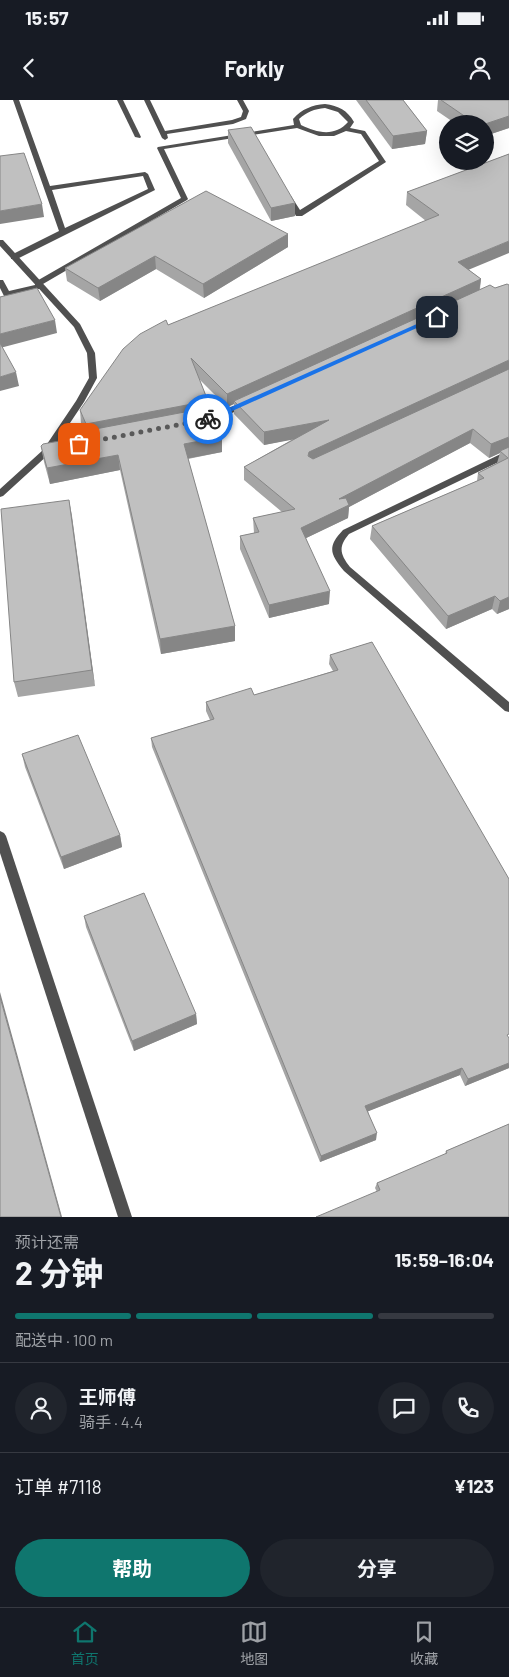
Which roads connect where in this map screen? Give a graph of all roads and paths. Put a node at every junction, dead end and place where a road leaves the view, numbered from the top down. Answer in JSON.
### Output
{"nodes":[{"id":1,"x":16,"y":100,"type":"edge"},
{"id":2,"x":120,"y":100,"type":"edge"},
{"id":3,"x":147,"y":100,"type":"edge"},
{"id":4,"x":240,"y":100,"type":"edge"},
{"id":5,"x":307,"y":100,"type":"edge"},
{"id":6,"x":311,"y":107,"type":"junction"},
{"id":7,"x":298,"y":126,"type":"junction"},
{"id":8,"x":347,"y":129,"type":"junction"},
{"id":9,"x":162,"y":133,"type":"junction"},
{"id":10,"x":253,"y":133,"type":"junction"},
{"id":11,"x":138,"y":137,"type":"dead end"},
{"id":12,"x":257,"y":141,"type":"edge"},
{"id":13,"x":169,"y":146,"type":"junction"},
{"id":14,"x":47,"y":189,"type":"junction"},
{"id":15,"x":285,"y":190,"type":"edge"},
{"id":16,"x":63,"y":232,"type":"junction"},
{"id":17,"x":0,"y":242,"type":"edge"},
{"id":18,"x":14,"y":257,"type":"junction"},
{"id":19,"x":0,"y":282,"type":"edge"},
{"id":20,"x":39,"y":285,"type":"junction"},
{"id":21,"x":249,"y":402,"type":"edge"},
{"id":22,"x":195,"y":422,"type":"edge"},
{"id":23,"x":60,"y":447,"type":"edge"},
{"id":24,"x":46,"y":452,"type":"junction"},
{"id":25,"x":509,"y":453,"type":"edge"},
{"id":26,"x":0,"y":494,"type":"edge"},
{"id":27,"x":509,"y":708,"type":"edge"},
{"id":28,"x":0,"y":836,"type":"edge"},
{"id":29,"x":125,"y":1217,"type":"edge"}],
"edges":[{"from":1,"to":14,"type":"street"},
{"from":2,"to":11,"type":"street"},
{"from":3,"to":9,"type":"street"},
{"from":4,"to":9,"type":"street"},
{"from":5,"to":6,"type":"street"},
{"from":6,"to":7,"type":"street"},
{"from":6,"to":8,"type":"street"},
{"from":7,"to":8,"type":"street"},
{"from":7,"to":10,"type":"street"},
{"from":8,"to":15,"type":"street"},
{"from":9,"to":13,"type":"street"},
{"from":10,"to":12,"type":"street"},
{"from":10,"to":13,"type":"street"},
{"from":13,"to":20,"type":"street"},
{"from":14,"to":16,"type":"street"},
{"from":14,"to":16,"type":"street"},
{"from":16,"to":18,"type":"street"},
{"from":17,"to":18,"type":"street"},
{"from":18,"to":20,"type":"street"},
{"from":19,"to":20,"type":"street"},
{"from":20,"to":24,"type":"street"},
{"from":21,"to":22,"type":"street"},
{"from":23,"to":24,"type":"street"},
{"from":24,"to":26,"type":"street"},
{"from":25,"to":27,"type":"street"},
{"from":28,"to":29,"type":"street"}]}
